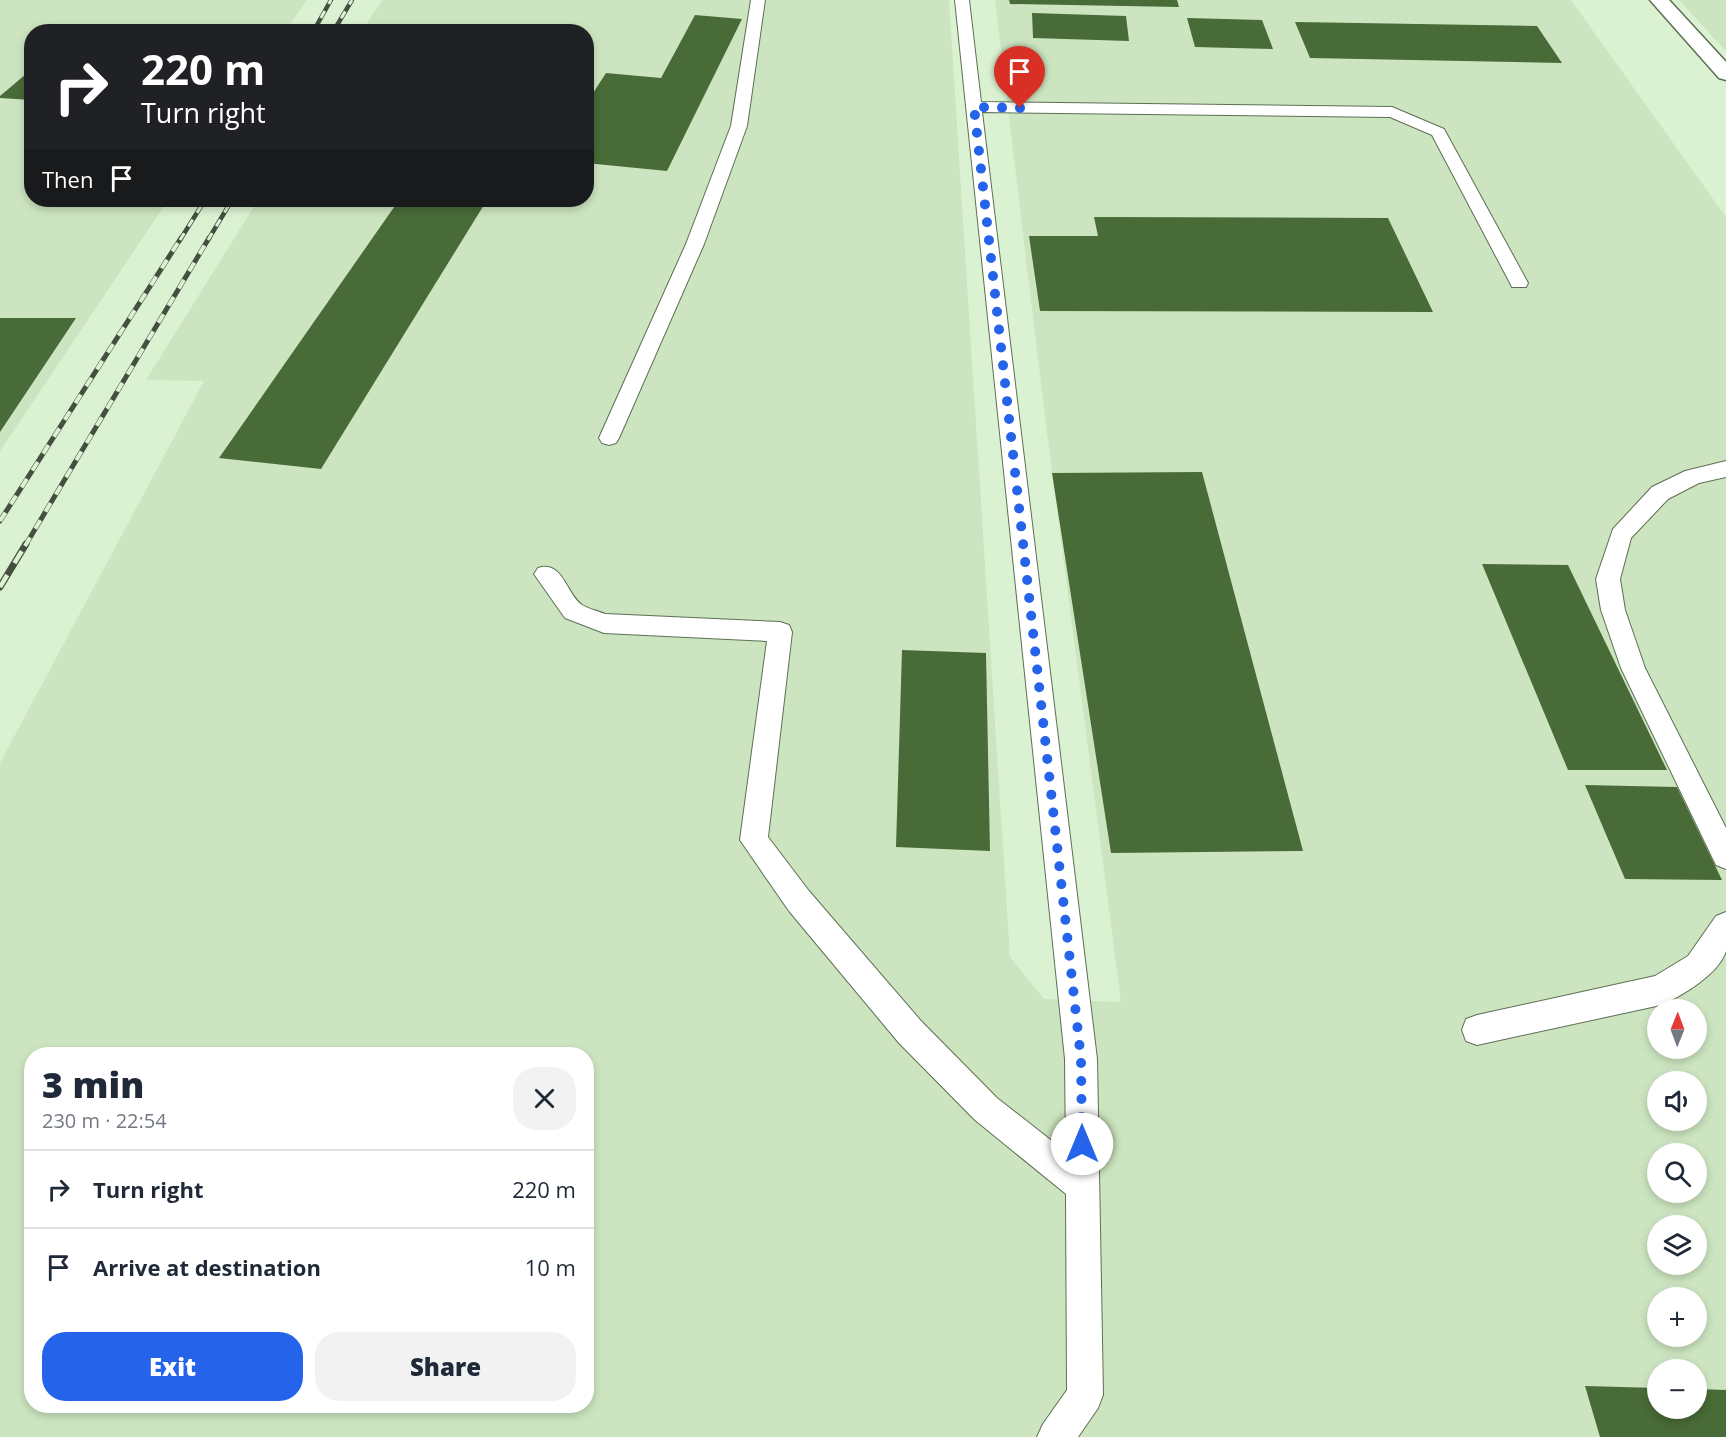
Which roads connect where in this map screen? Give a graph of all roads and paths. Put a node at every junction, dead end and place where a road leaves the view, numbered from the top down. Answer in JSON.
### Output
{"nodes":[{"id":1,"x":758,"y":0,"type":"edge"},
{"id":2,"x":962,"y":0,"type":"edge"},
{"id":3,"x":1659,"y":0,"type":"edge"},
{"id":4,"x":1726,"y":74,"type":"edge"},
{"id":5,"x":974,"y":107,"type":"junction"},
{"id":6,"x":1519,"y":283,"type":"dead end"},
{"id":7,"x":609,"y":438,"type":"dead end"},
{"id":8,"x":1726,"y":469,"type":"edge"},
{"id":9,"x":546,"y":574,"type":"dead end"},
{"id":10,"x":1726,"y":856,"type":"edge"},
{"id":11,"x":1726,"y":926,"type":"edge"},
{"id":12,"x":1477,"y":1030,"type":"dead end"},
{"id":13,"x":1082,"y":1186,"type":"junction"},
{"id":14,"x":1056,"y":1437,"type":"edge"}],
"edges":[{"from":1,"to":7,"type":"lane"},
{"from":2,"to":5,"type":"lane"},
{"from":3,"to":4,"type":"street"},
{"from":5,"to":6,"type":"lane"},
{"from":5,"to":13,"type":"lane"},
{"from":8,"to":10,"type":"lane"},
{"from":9,"to":13,"type":"lane"},
{"from":11,"to":12,"type":"lane"},
{"from":13,"to":14,"type":"lane"}]}
